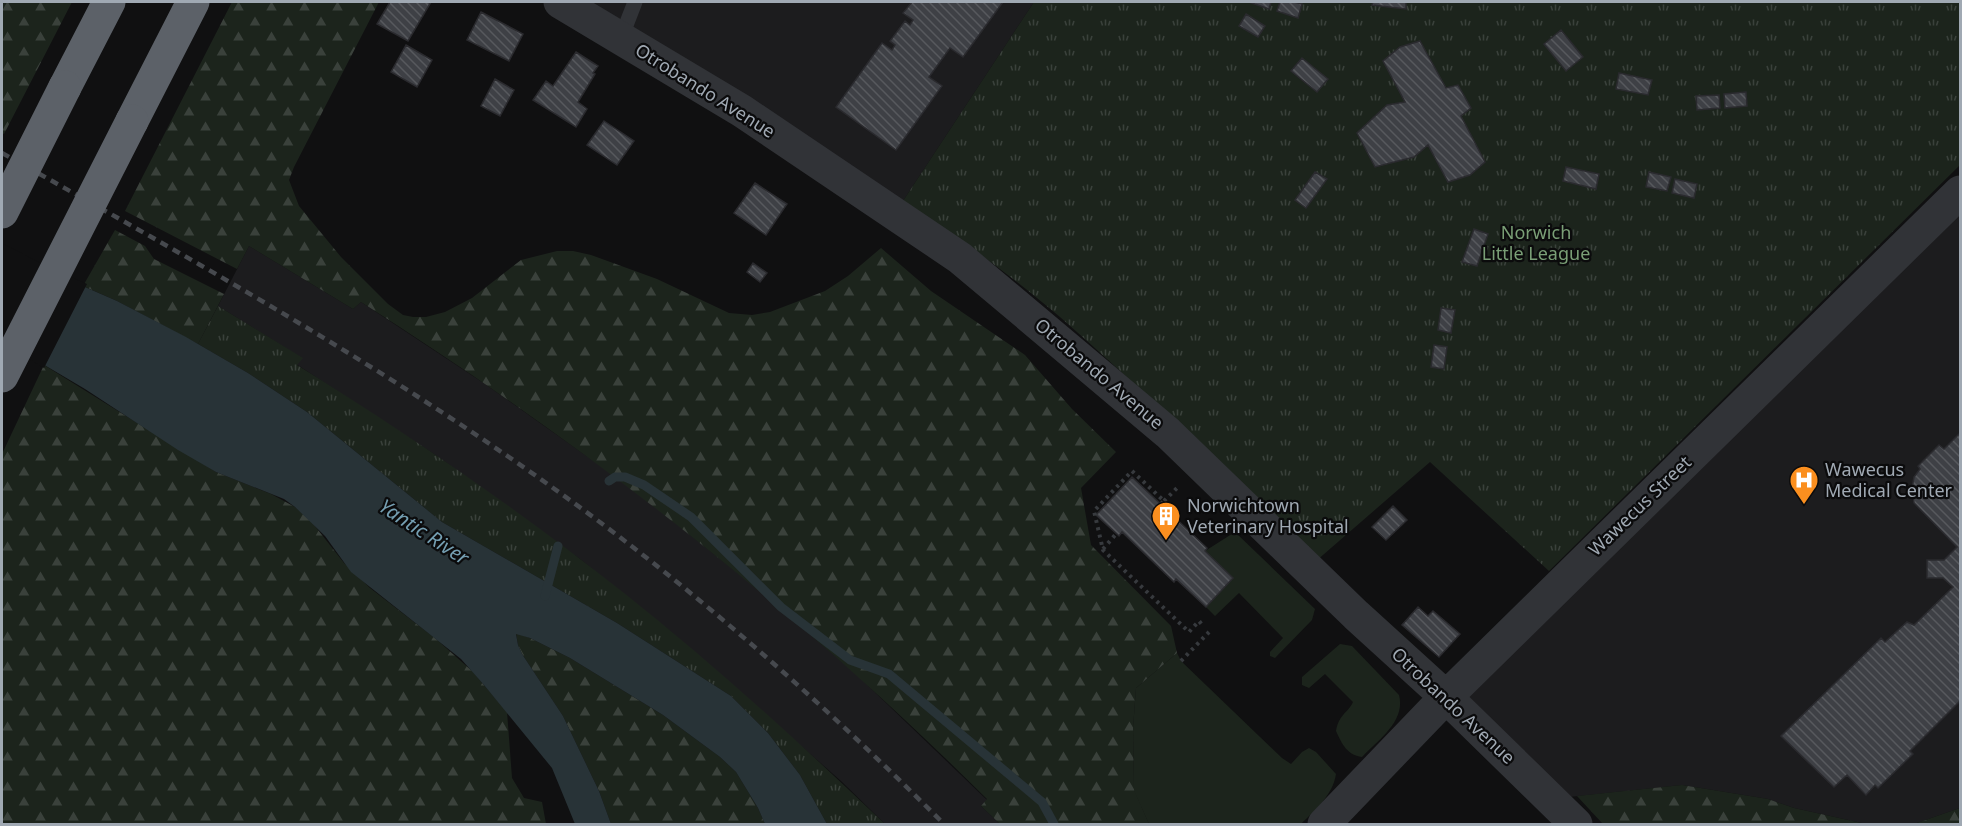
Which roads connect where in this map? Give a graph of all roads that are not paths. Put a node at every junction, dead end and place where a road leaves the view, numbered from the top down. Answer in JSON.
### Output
{"nodes":[{"id":1,"x":109,"y":2,"type":"edge"},
{"id":2,"x":193,"y":2,"type":"edge"},
{"id":3,"x":560,"y":2,"type":"edge"},
{"id":4,"x":635,"y":2,"type":"edge"},
{"id":5,"x":621,"y":38,"type":"junction"},
{"id":6,"x":1960,"y":192,"type":"edge"},
{"id":7,"x":2,"y":212,"type":"edge"},
{"id":8,"x":2,"y":376,"type":"edge"},
{"id":9,"x":1446,"y":697,"type":"junction"},
{"id":10,"x":1324,"y":825,"type":"edge"},
{"id":11,"x":1576,"y":825,"type":"edge"}],
"edges":[{"from":1,"to":7,"type":"highway","bridge":true},
{"from":2,"to":8,"type":"highway","bridge":true},
{"from":3,"to":5,"type":"street","name":"Otrobando Avenue"},
{"from":4,"to":5,"type":"lane"},
{"from":5,"to":9,"type":"street","name":"Otrobando Avenue"},
{"from":6,"to":9,"type":"street","name":"Wawecus Street"},
{"from":9,"to":10,"type":"street","name":"Wawecus Street"},
{"from":9,"to":11,"type":"street","name":"Otrobando Avenue"}]}
